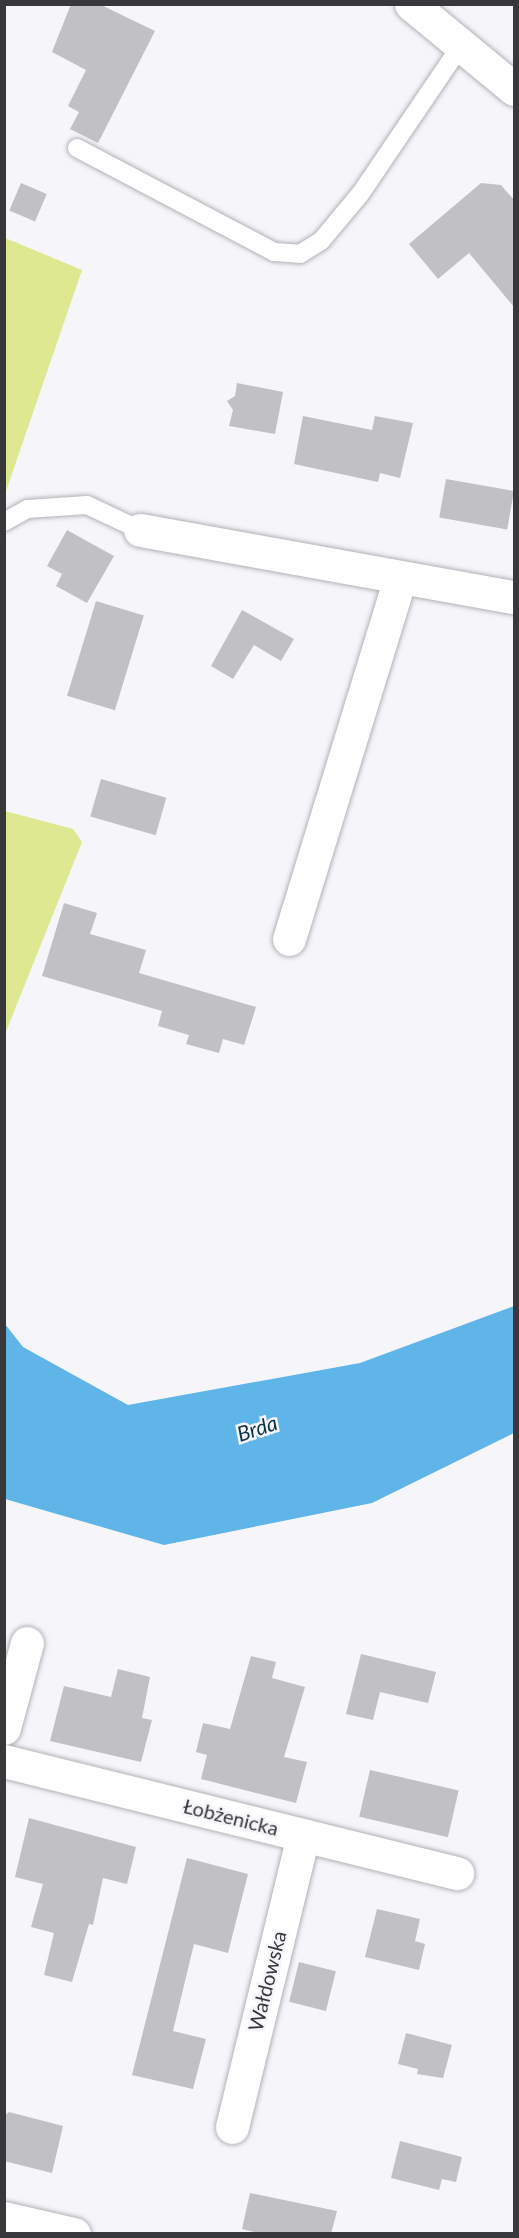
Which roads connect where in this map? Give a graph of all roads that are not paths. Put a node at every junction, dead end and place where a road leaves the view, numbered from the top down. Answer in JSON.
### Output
{"nodes":[{"id":1,"x":411,"y":4,"type":"edge"},
{"id":2,"x":462,"y":44,"type":"junction"},
{"id":3,"x":514,"y":89,"type":"edge"},
{"id":4,"x":77,"y":148,"type":"dead end"},
{"id":5,"x":4,"y":522,"type":"edge"},
{"id":6,"x":140,"y":530,"type":"joint"},
{"id":7,"x":400,"y":579,"type":"junction"},
{"id":8,"x":514,"y":597,"type":"edge"},
{"id":9,"x":289,"y":939,"type":"dead end"},
{"id":10,"x":27,"y":1643,"type":"dead end"},
{"id":11,"x":4,"y":1728,"type":"edge"},
{"id":12,"x":4,"y":1761,"type":"edge"},
{"id":13,"x":303,"y":1836,"type":"junction"},
{"id":14,"x":457,"y":1873,"type":"dead end"},
{"id":15,"x":232,"y":2127,"type":"dead end"},
{"id":16,"x":4,"y":2218,"type":"edge"},
{"id":17,"x":74,"y":2234,"type":"edge"}],
"edges":[{"from":1,"to":2,"type":"street"},
{"from":2,"to":3,"type":"street"},
{"from":2,"to":4,"type":"lane"},
{"from":5,"to":6,"type":"lane"},
{"from":6,"to":7,"type":"street"},
{"from":7,"to":8,"type":"street"},
{"from":7,"to":9,"type":"street"},
{"from":10,"to":11,"type":"street"},
{"from":12,"to":13,"type":"street","name":"Łobżenicka"},
{"from":13,"to":14,"type":"street","name":"Łobżenicka"},
{"from":13,"to":15,"type":"street","name":"Wałdowska"},
{"from":16,"to":17,"type":"street"}]}
